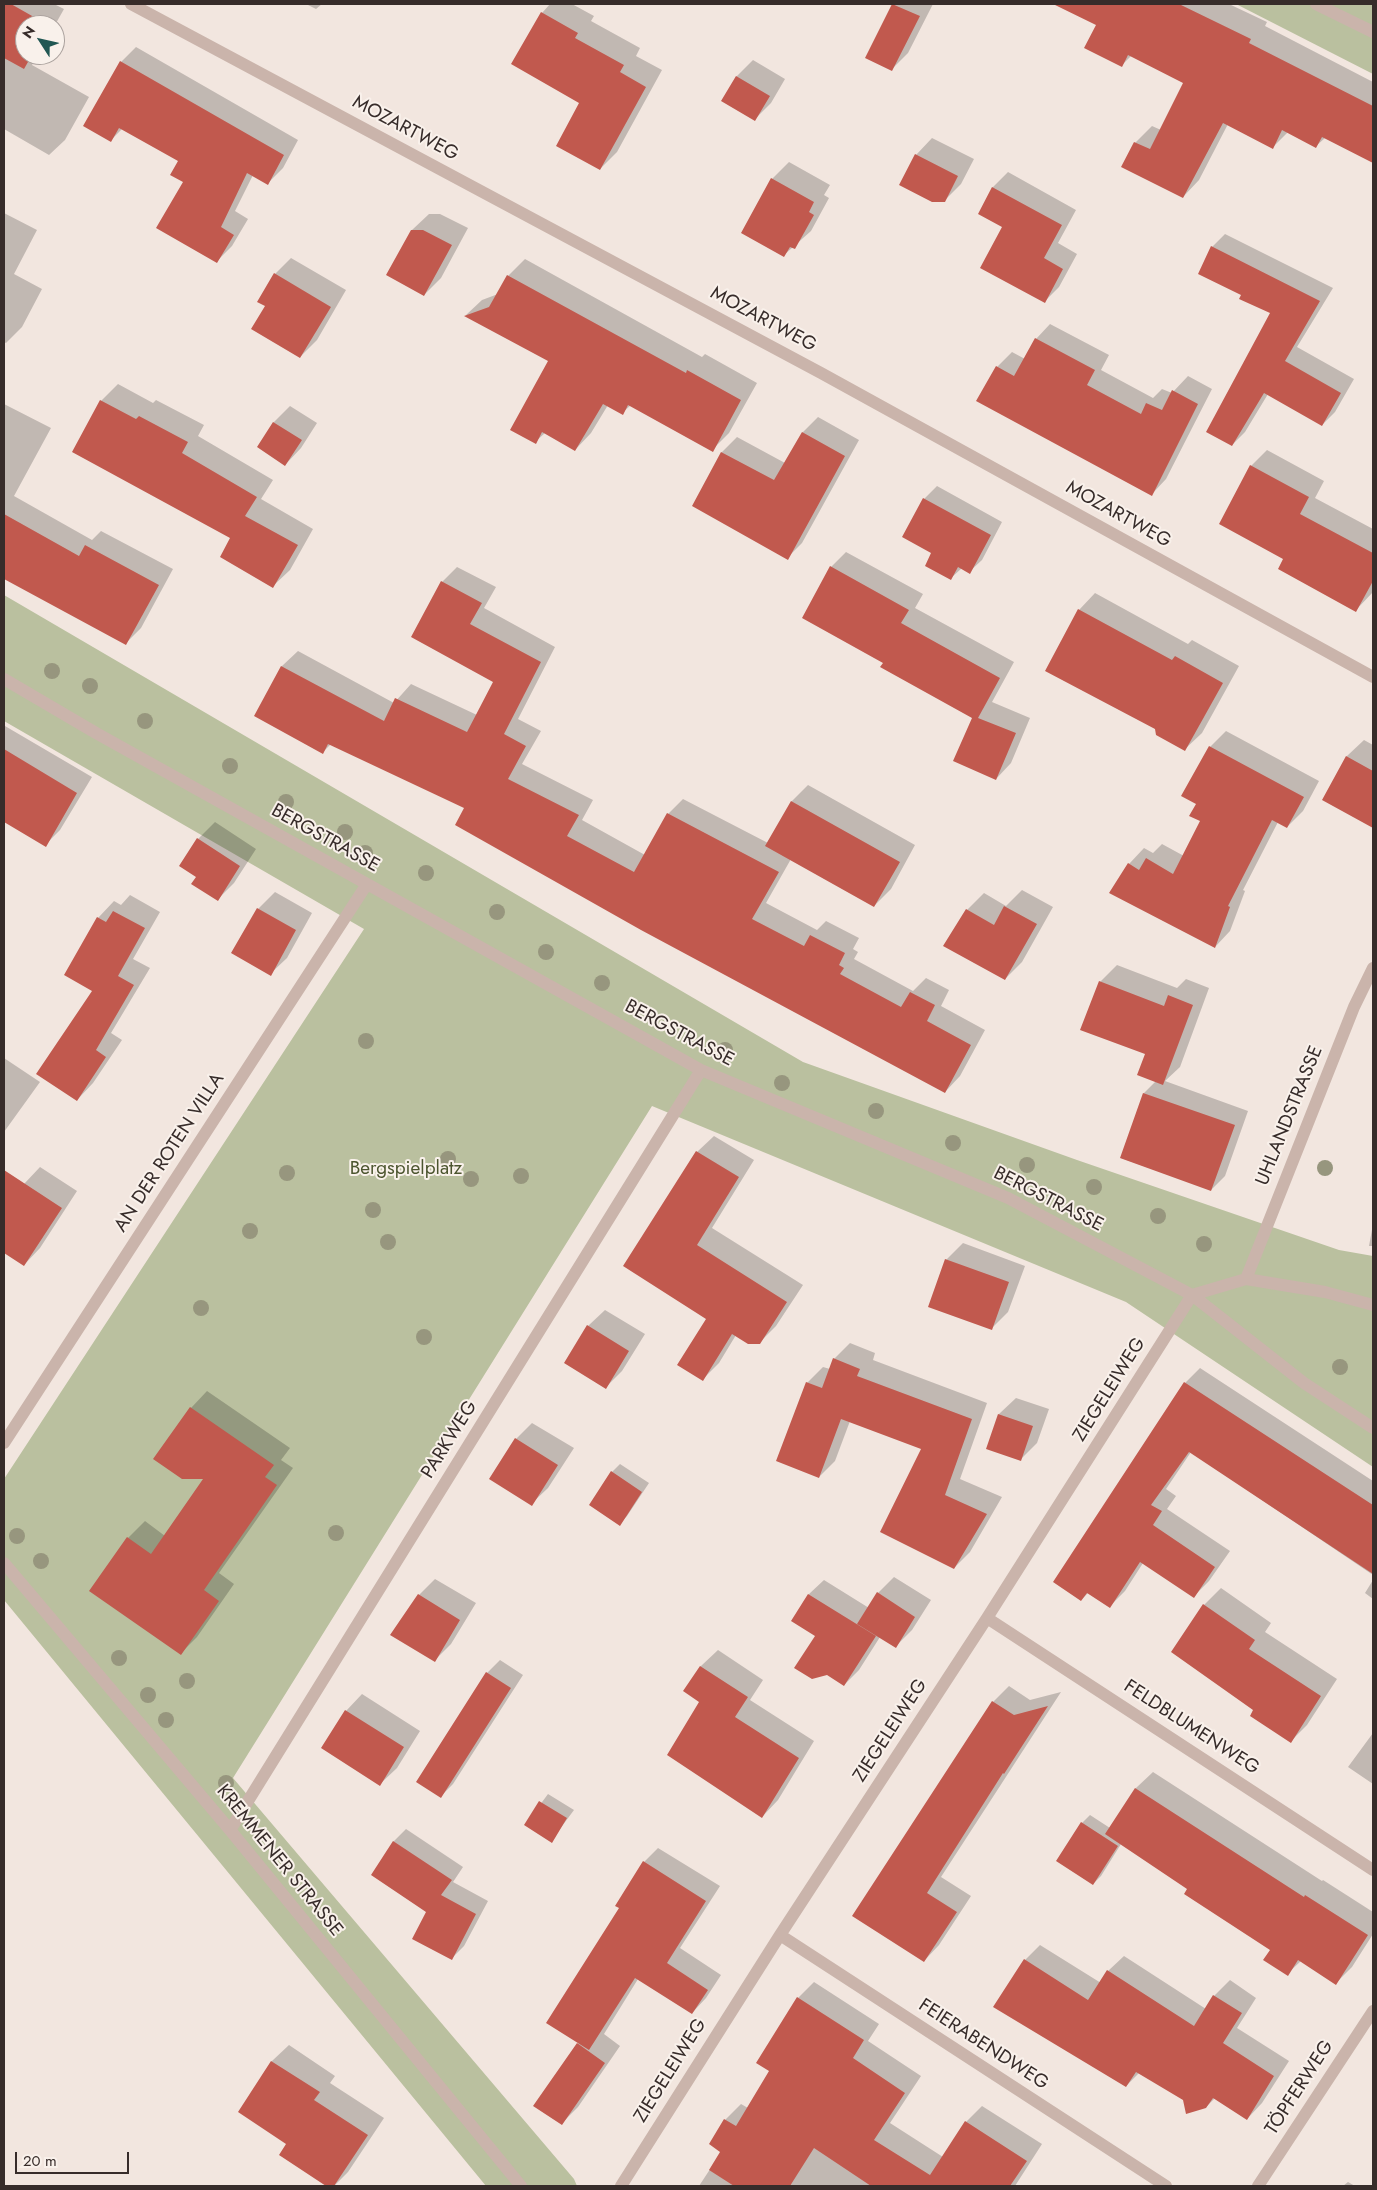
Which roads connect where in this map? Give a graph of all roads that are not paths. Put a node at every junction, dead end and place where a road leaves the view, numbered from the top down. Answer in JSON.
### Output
{"nodes":[{"id":1,"x":131,"y":4,"type":"edge"},
{"id":2,"x":1316,"y":4,"type":"edge"},
{"id":3,"x":1373,"y":32,"type":"edge"},
{"id":4,"x":1373,"y":677,"type":"edge"},
{"id":5,"x":4,"y":679,"type":"edge"},
{"id":6,"x":367,"y":884,"type":"junction"},
{"id":7,"x":1373,"y":968,"type":"edge"},
{"id":8,"x":701,"y":1070,"type":"junction"},
{"id":9,"x":1246,"y":1279,"type":"junction"},
{"id":10,"x":1192,"y":1295,"type":"junction"},
{"id":11,"x":1373,"y":1305,"type":"edge"},
{"id":12,"x":1373,"y":1428,"type":"edge"},
{"id":13,"x":4,"y":1443,"type":"edge"},
{"id":14,"x":4,"y":1563,"type":"edge"},
{"id":15,"x":987,"y":1618,"type":"junction"},
{"id":16,"x":230,"y":1830,"type":"junction"},
{"id":17,"x":1373,"y":1870,"type":"edge"},
{"id":18,"x":780,"y":1935,"type":"junction"},
{"id":19,"x":1373,"y":2011,"type":"edge"},
{"id":20,"x":521,"y":2186,"type":"edge"},
{"id":21,"x":621,"y":2186,"type":"edge"},
{"id":22,"x":1166,"y":2186,"type":"edge"},
{"id":23,"x":1258,"y":2186,"type":"edge"}],
"edges":[{"from":1,"to":4,"type":"street","name":"MOZARTWEG"},
{"from":2,"to":3,"type":"street"},
{"from":5,"to":6,"type":"street","name":"BERGSTRASSE"},
{"from":6,"to":8,"type":"street","name":"BERGSTRASSE"},
{"from":6,"to":13,"type":"street","name":"AN DER ROTEN VILLA"},
{"from":7,"to":9,"type":"street","name":"UHLANDSTRASSE"},
{"from":8,"to":10,"type":"street","name":"BERGSTRASSE"},
{"from":8,"to":16,"type":"street","name":"PARKWEG"},
{"from":9,"to":10,"type":"street"},
{"from":9,"to":11,"type":"street"},
{"from":10,"to":12,"type":"street","name":"BERGSTRASSE"},
{"from":10,"to":15,"type":"street","name":"ZIEGELEIWEG"},
{"from":14,"to":16,"type":"street","name":"KREMMENER STRASSE"},
{"from":15,"to":17,"type":"street","name":"FELDBLUMENWEG"},
{"from":15,"to":18,"type":"street","name":"ZIEGELEIWEG"},
{"from":16,"to":20,"type":"street","name":"KREMMENER STRASSE"},
{"from":18,"to":21,"type":"street","name":"ZIEGELEIWEG"},
{"from":18,"to":22,"type":"street","name":"FEIERABENDWEG"},
{"from":19,"to":23,"type":"street","name":"TÖPFERWEG"}]}
